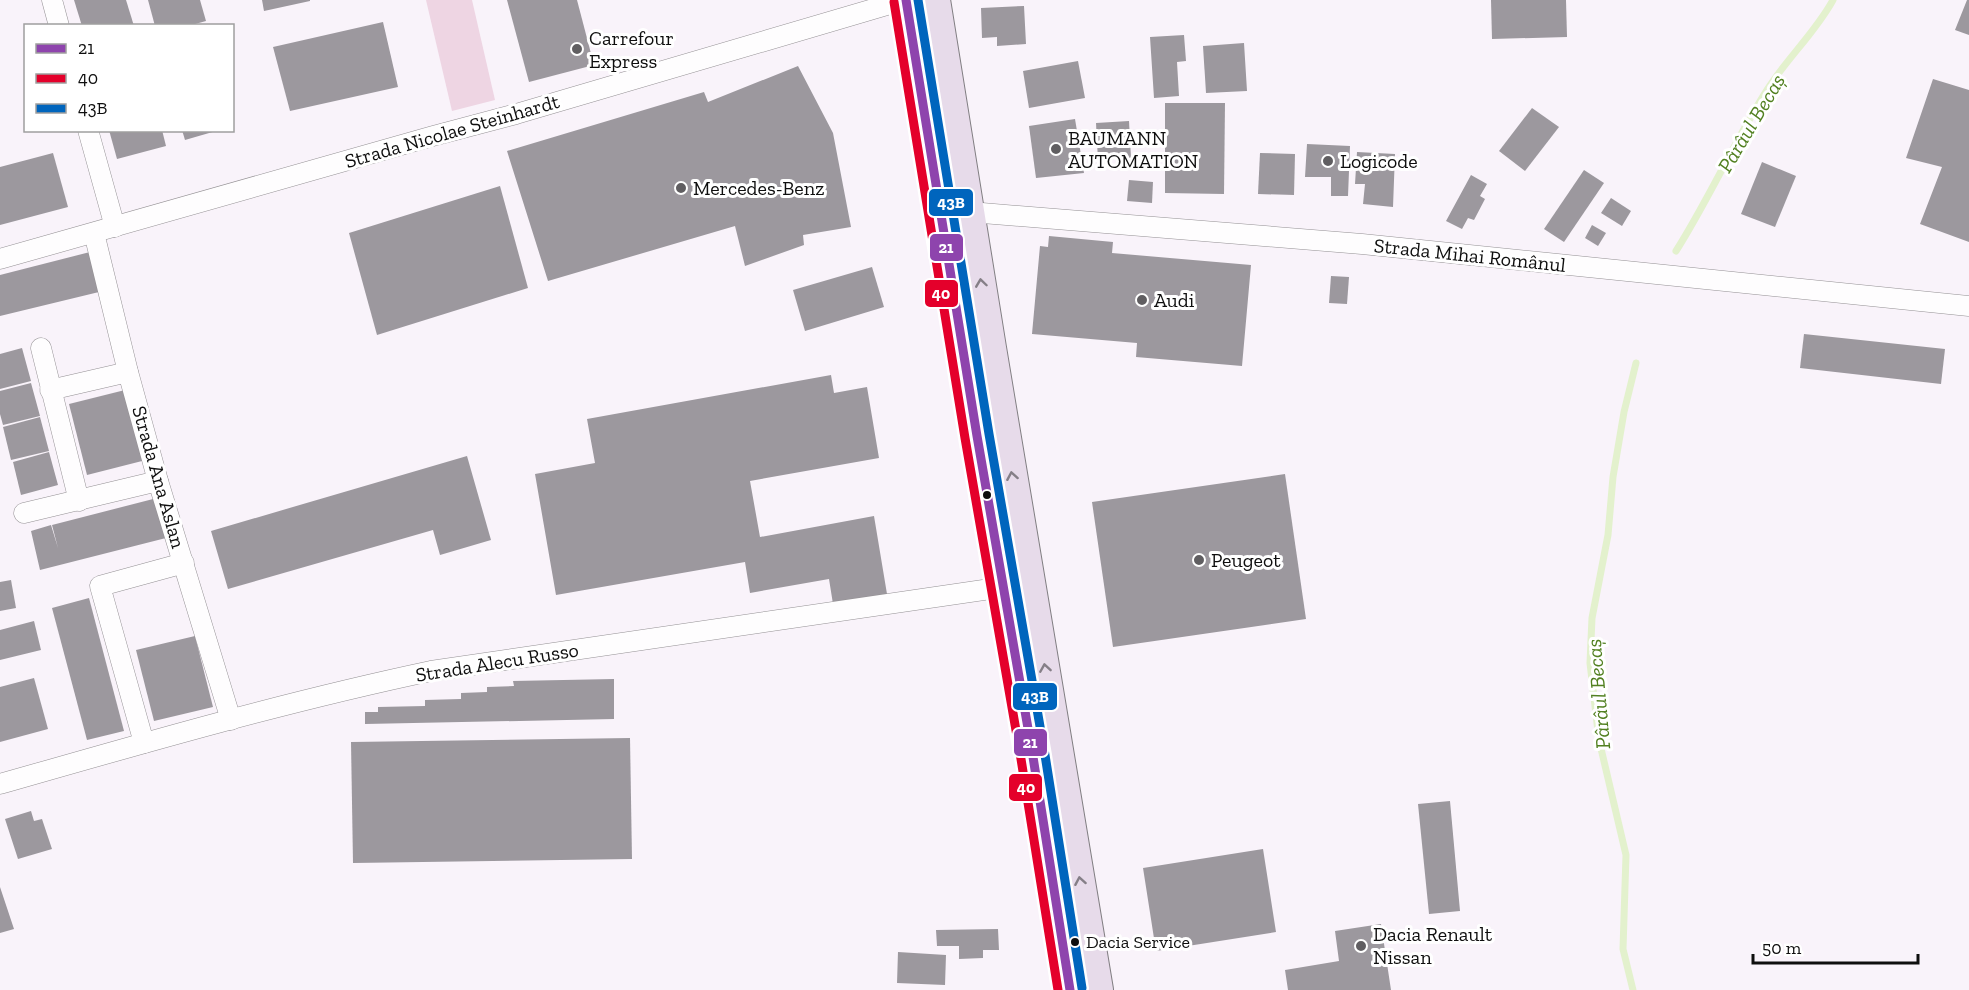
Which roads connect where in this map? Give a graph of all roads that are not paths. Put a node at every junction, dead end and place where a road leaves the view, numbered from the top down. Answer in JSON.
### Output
{"nodes":[{"id":1,"x":52,"y":0,"type":"edge"},
{"id":2,"x":905,"y":0,"type":"edge"},
{"id":3,"x":935,"y":0,"type":"edge"},
{"id":4,"x":58,"y":24,"type":"edge"},
{"id":5,"x":89,"y":132,"type":"edge"},
{"id":6,"x":970,"y":212,"type":"junction"},
{"id":7,"x":115,"y":227,"type":"junction"},
{"id":8,"x":94,"y":233,"type":"junction"},
{"id":9,"x":0,"y":259,"type":"edge"},
{"id":10,"x":1969,"y":306,"type":"edge"},
{"id":11,"x":40,"y":348,"type":"dead end"},
{"id":12,"x":128,"y":372,"type":"junction"},
{"id":13,"x":50,"y":390,"type":"junction"},
{"id":14,"x":158,"y":481,"type":"junction"},
{"id":15,"x":79,"y":501,"type":"junction"},
{"id":16,"x":24,"y":513,"type":"dead end"},
{"id":17,"x":184,"y":564,"type":"junction"},
{"id":18,"x":1004,"y":587,"type":"junction"},
{"id":19,"x":231,"y":720,"type":"junction"},
{"id":20,"x":144,"y":743,"type":"junction"},
{"id":21,"x":0,"y":784,"type":"edge"},
{"id":22,"x":1070,"y":990,"type":"edge"},
{"id":23,"x":1098,"y":990,"type":"edge"}],
"edges":[{"from":1,"to":4,"type":"street"},
{"from":2,"to":7,"type":"street","name":"Strada Nicolae Steinhardt"},
{"from":2,"to":18,"type":"main road"},
{"from":3,"to":6,"type":"main road"},
{"from":5,"to":7,"type":"street"},
{"from":6,"to":10,"type":"street","name":"Strada Mihai Românul"},
{"from":23,"to":6,"type":"main road","one_way":true},
{"from":7,"to":8,"type":"street","name":"Strada Nicolae Steinhardt"},
{"from":8,"to":9,"type":"street","name":"Strada Nicolae Steinhardt"},
{"from":8,"to":12,"type":"street","name":"Strada Ana Aslan"},
{"from":11,"to":13,"type":"street"},
{"from":12,"to":13,"type":"street"},
{"from":12,"to":14,"type":"street","name":"Strada Ana Aslan"},
{"from":13,"to":15,"type":"street"},
{"from":14,"to":15,"type":"street"},
{"from":14,"to":17,"type":"street","name":"Strada Ana Aslan"},
{"from":15,"to":16,"type":"street"},
{"from":17,"to":19,"type":"street","name":"Strada Ana Aslan"},
{"from":17,"to":20,"type":"street"},
{"from":18,"to":19,"type":"street","name":"Strada Alecu Russo"},
{"from":18,"to":22,"type":"main road"},
{"from":19,"to":20,"type":"street","name":"Strada Alecu Russo"},
{"from":20,"to":21,"type":"street","name":"Strada Alecu Russo"}]}
